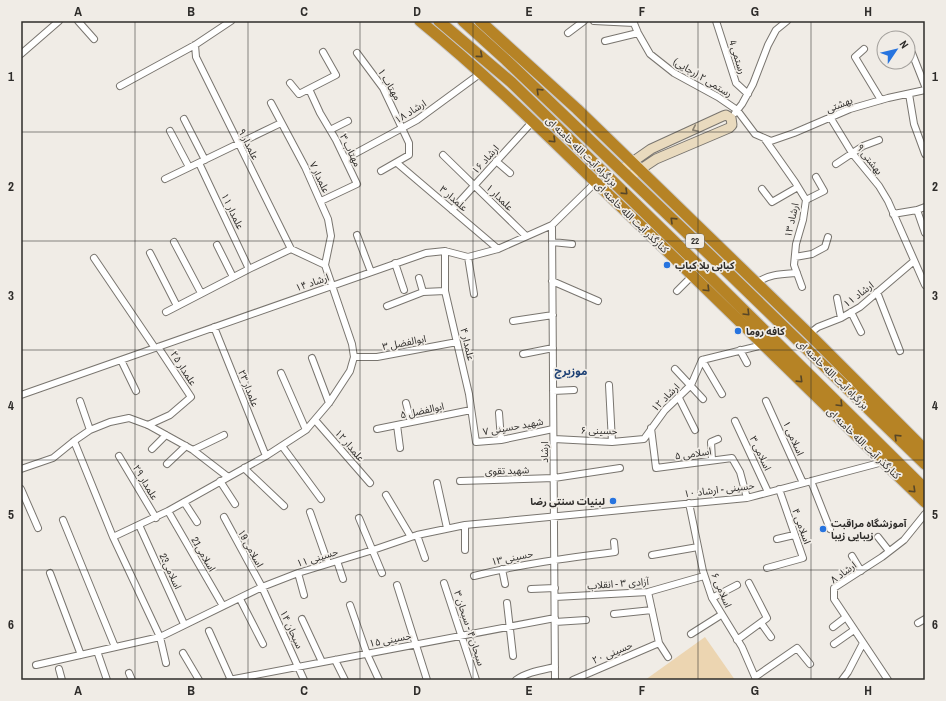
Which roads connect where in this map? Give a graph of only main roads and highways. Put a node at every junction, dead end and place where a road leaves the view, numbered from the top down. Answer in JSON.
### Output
{"nodes":[{"id":1,"x":420,"y":21,"type":"edge"},
{"id":2,"x":439,"y":21,"type":"edge"},
{"id":3,"x":463,"y":21,"type":"edge"},
{"id":4,"x":483,"y":22,"type":"edge"},
{"id":5,"x":461,"y":39,"type":"junction"},
{"id":6,"x":454,"y":49,"type":"junction"},
{"id":7,"x":513,"y":50,"type":"junction"},
{"id":8,"x":506,"y":60,"type":"junction"},
{"id":9,"x":511,"y":82,"type":"junction"},
{"id":10,"x":501,"y":92,"type":"junction"},
{"id":11,"x":525,"y":96,"type":"junction"},
{"id":12,"x":516,"y":106,"type":"junction"},
{"id":13,"x":614,"y":146,"type":"junction"},
{"id":14,"x":647,"y":152,"type":"junction"},
{"id":15,"x":653,"y":161,"type":"junction"},
{"id":16,"x":635,"y":166,"type":"junction"},
{"id":17,"x":625,"y":174,"type":"junction"},
{"id":18,"x":656,"y":186,"type":"junction"},
{"id":19,"x":720,"y":248,"type":"junction"},
{"id":20,"x":682,"y":249,"type":"junction"},
{"id":21,"x":712,"y":257,"type":"junction"},
{"id":22,"x":675,"y":258,"type":"junction"},
{"id":23,"x":850,"y":374,"type":"junction"},
{"id":24,"x":850,"y":390,"type":"junction"},
{"id":25,"x":869,"y":441,"type":"junction"},
{"id":26,"x":925,"y":450,"type":"edge"},
{"id":27,"x":925,"y":464,"type":"edge"},
{"id":28,"x":925,"y":489,"type":"edge"},
{"id":29,"x":925,"y":502,"type":"edge"}],
"edges":[{"from":1,"to":6,"type":"highway","name":"کنارگذر آیت الله خامنه ای"},
{"from":2,"to":5,"type":"highway","name":"بزرگراه آیت الله خامنه ای","number":"22"},
{"from":3,"to":8,"type":"highway","name":"بزرگراه آیت الله خامنه ای","number":"22"},
{"from":4,"to":7,"type":"highway"},
{"from":5,"to":6,"type":"highway"},
{"from":5,"to":9,"type":"highway","name":"بزرگراه آیت الله خامنه ای","number":"22","one_way":true},
{"from":6,"to":10,"type":"highway","name":"کنارگذر آیت الله خامنه ای"},
{"from":7,"to":8,"type":"highway"},
{"from":7,"to":13,"type":"highway"},
{"from":17,"to":8,"type":"highway","name":"بزرگراه آیت الله خامنه ای","number":"22","one_way":true},
{"from":9,"to":10,"type":"highway"},
{"from":9,"to":11,"type":"highway","name":"بزرگراه آیت الله خامنه ای","number":"22"},
{"from":10,"to":12,"type":"highway","name":"کنارگذر آیت الله خامنه ای"},
{"from":11,"to":12,"type":"highway"},
{"from":11,"to":20,"type":"highway","name":"بزرگراه آیت الله خامنه ای","number":"22","one_way":true},
{"from":12,"to":22,"type":"highway","name":"کنارگذر آیت الله خامنه ای","one_way":true},
{"from":13,"to":14,"type":"main road"},
{"from":13,"to":16,"type":"highway"},
{"from":14,"to":15,"type":"main road"},
{"from":15,"to":14,"type":"main road","one_way":true},
{"from":14,"to":16,"type":"main road"},
{"from":15,"to":16,"type":"main road"},
{"from":15,"to":18,"type":"main road"},
{"from":16,"to":17,"type":"main road"},
{"from":16,"to":18,"type":"highway"},
{"from":21,"to":17,"type":"highway","name":"بزرگراه آیت الله خامنه ای","number":"22","one_way":true},
{"from":18,"to":19,"type":"highway"},
{"from":19,"to":21,"type":"highway"},
{"from":19,"to":23,"type":"highway"},
{"from":20,"to":22,"type":"highway"},
{"from":20,"to":25,"type":"highway","name":"بزرگراه آیت الله خامنه ای","number":"22","one_way":true},
{"from":21,"to":24,"type":"highway","name":"بزرگراه آیت الله خامنه ای","number":"22"},
{"from":22,"to":25,"type":"highway","name":"کنارگذر آیت الله خامنه ای","one_way":true},
{"from":23,"to":24,"type":"highway"},
{"from":23,"to":26,"type":"highway"},
{"from":27,"to":24,"type":"highway","name":"بزرگراه آیت الله خامنه ای","number":"22","one_way":true},
{"from":25,"to":28,"type":"highway","name":"بزرگراه آیت الله خامنه ای","number":"22"},
{"from":25,"to":29,"type":"highway","name":"کنارگذر آیت الله خامنه ای","one_way":true}]}
